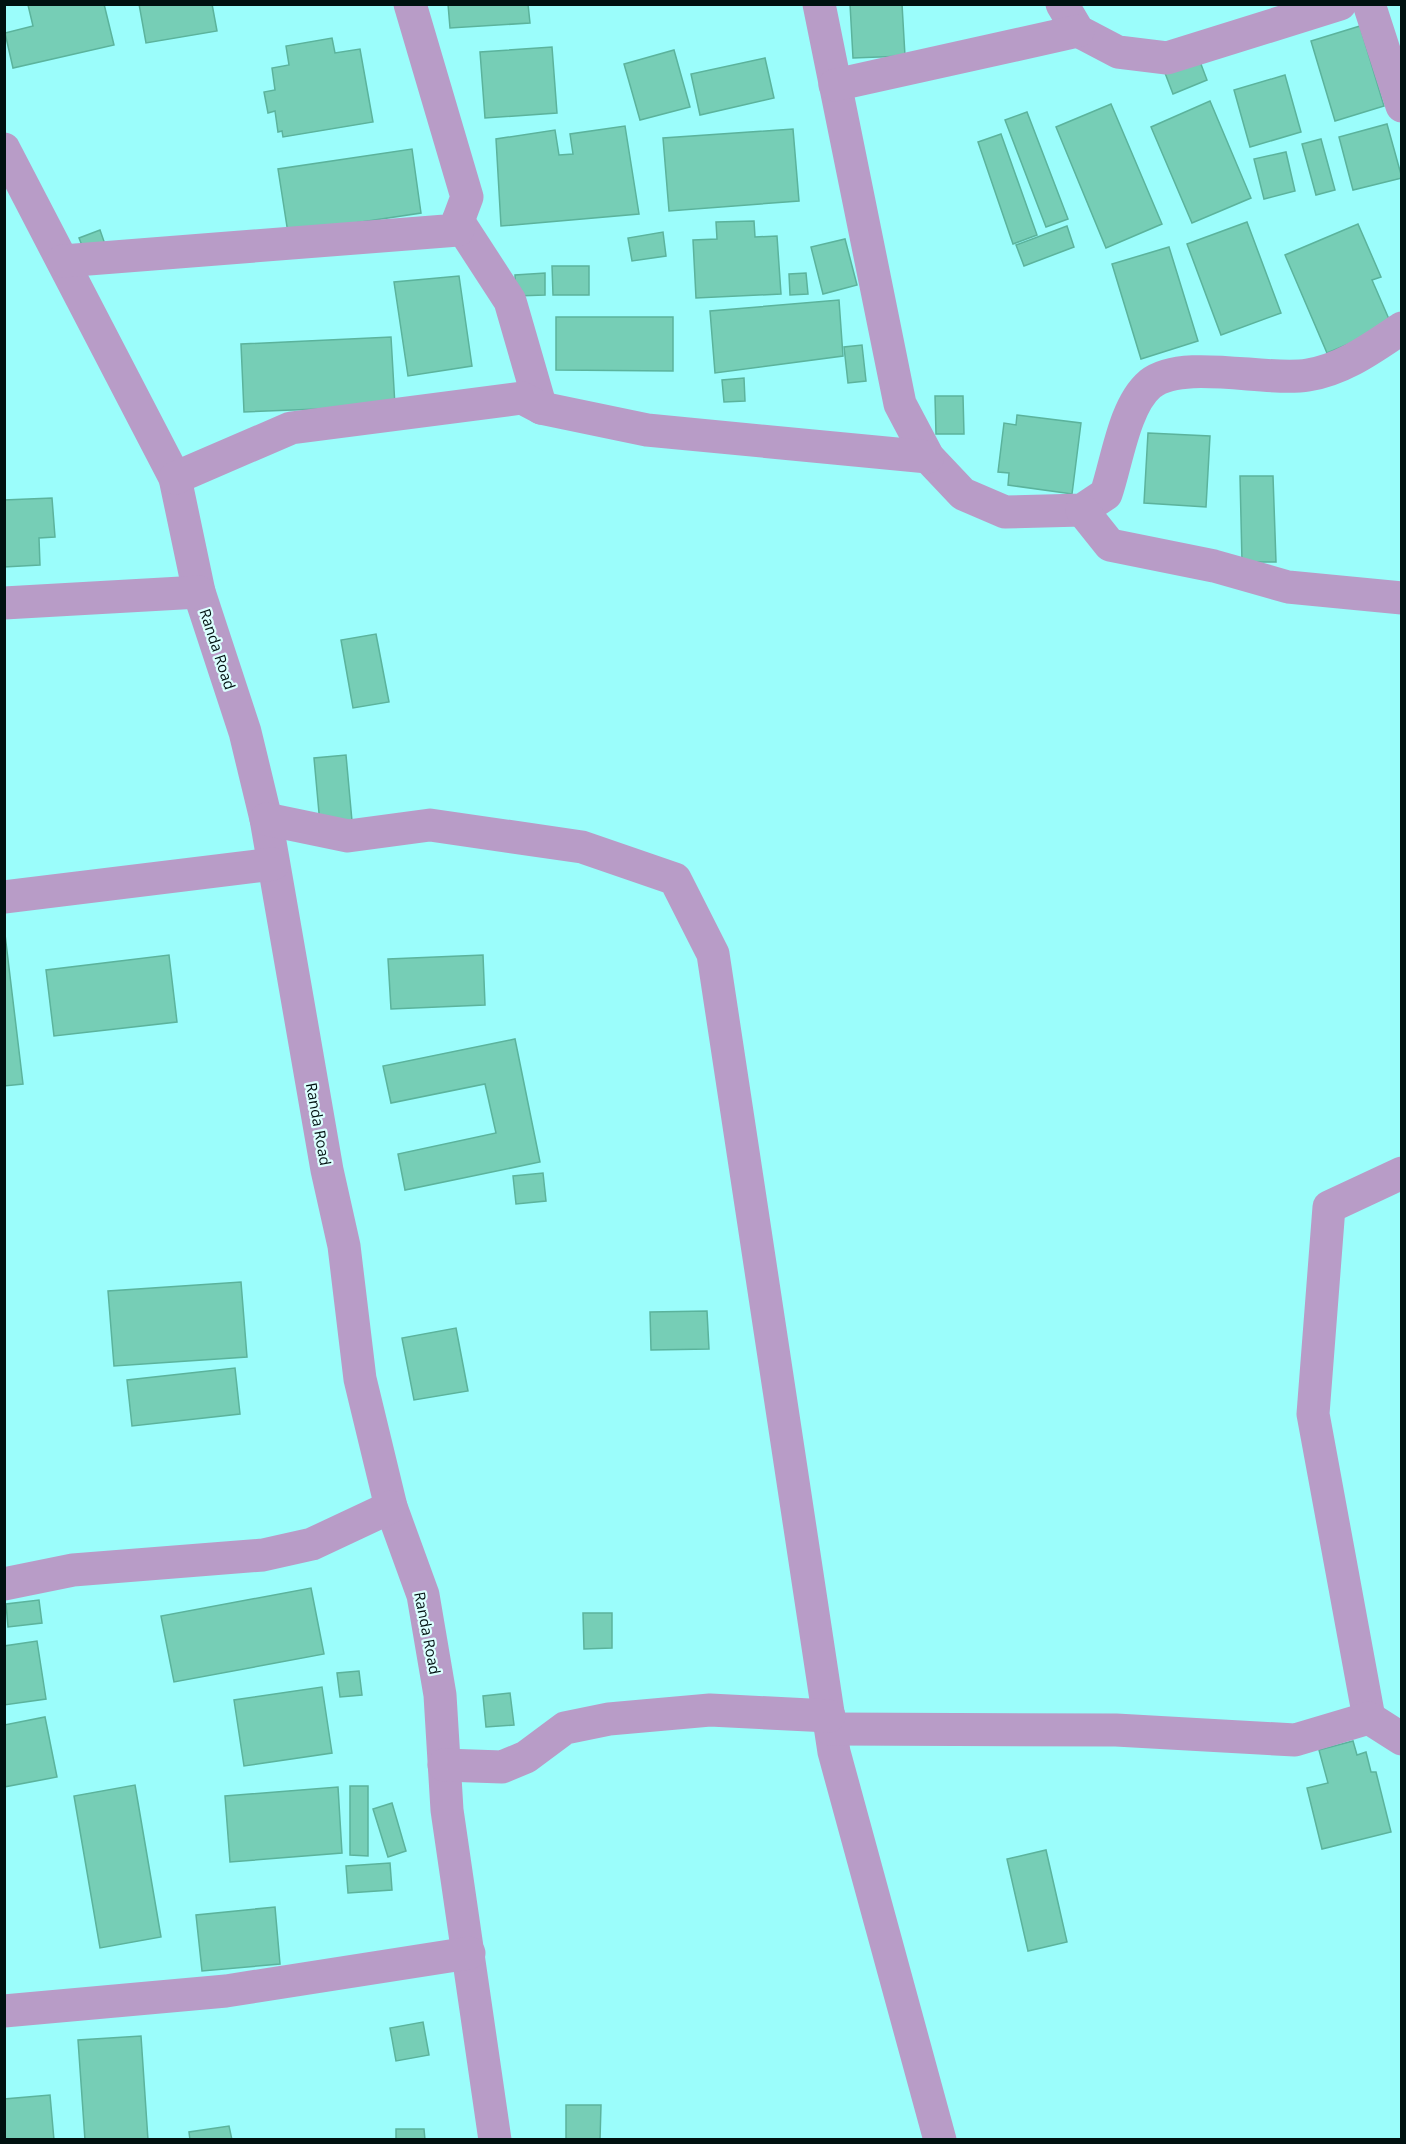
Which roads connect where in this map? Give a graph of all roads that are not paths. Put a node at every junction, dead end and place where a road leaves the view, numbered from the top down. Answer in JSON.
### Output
{"nodes":[{"id":1,"x":410,"y":4,"type":"edge"},
{"id":2,"x":819,"y":4,"type":"edge"},
{"id":3,"x":1340,"y":4,"type":"edge"},
{"id":4,"x":1369,"y":4,"type":"edge"},
{"id":5,"x":1070,"y":17,"type":"edge"},
{"id":6,"x":835,"y":85,"type":"junction"},
{"id":7,"x":1401,"y":106,"type":"edge"},
{"id":8,"x":4,"y":149,"type":"edge"},
{"id":9,"x":458,"y":221,"type":"junction"},
{"id":10,"x":63,"y":261,"type":"junction"},
{"id":11,"x":1401,"y":328,"type":"edge"},
{"id":12,"x":542,"y":408,"type":"junction"},
{"id":13,"x":928,"y":457,"type":"junction"},
{"id":14,"x":175,"y":478,"type":"junction"},
{"id":15,"x":1082,"y":510,"type":"junction"},
{"id":16,"x":199,"y":592,"type":"junction"},
{"id":17,"x":1401,"y":598,"type":"edge"},
{"id":18,"x":4,"y":603,"type":"edge"},
{"id":19,"x":266,"y":819,"type":"junction"},
{"id":20,"x":273,"y":864,"type":"junction"},
{"id":21,"x":4,"y":897,"type":"edge"},
{"id":22,"x":1401,"y":1173,"type":"edge"},
{"id":23,"x":391,"y":1507,"type":"junction"},
{"id":24,"x":4,"y":1584,"type":"edge"},
{"id":25,"x":1370,"y":1718,"type":"junction"},
{"id":26,"x":830,"y":1722,"type":"junction"},
{"id":27,"x":1401,"y":1739,"type":"edge"},
{"id":28,"x":444,"y":1765,"type":"junction"},
{"id":29,"x":469,"y":1953,"type":"junction"},
{"id":30,"x":4,"y":2011,"type":"edge"},
{"id":31,"x":495,"y":2139,"type":"edge"},
{"id":32,"x":940,"y":2139,"type":"edge"}],
"edges":[{"from":1,"to":9,"type":"street"},
{"from":2,"to":6,"type":"street"},
{"from":3,"to":5,"type":"street"},
{"from":4,"to":7,"type":"street"},
{"from":5,"to":6,"type":"street"},
{"from":6,"to":13,"type":"street"},
{"from":8,"to":10,"type":"street","name":"Randa Road"},
{"from":9,"to":10,"type":"street"},
{"from":9,"to":12,"type":"street"},
{"from":10,"to":14,"type":"street","name":"Randa Road"},
{"from":11,"to":15,"type":"street"},
{"from":12,"to":13,"type":"street"},
{"from":12,"to":14,"type":"street"},
{"from":13,"to":15,"type":"street"},
{"from":14,"to":16,"type":"street","name":"Randa Road"},
{"from":15,"to":17,"type":"street"},
{"from":16,"to":18,"type":"street"},
{"from":16,"to":19,"type":"street","name":"Randa Road"},
{"from":19,"to":20,"type":"street","name":"Randa Road"},
{"from":19,"to":26,"type":"street"},
{"from":20,"to":21,"type":"street"},
{"from":20,"to":23,"type":"street","name":"Randa Road"},
{"from":22,"to":25,"type":"street"},
{"from":23,"to":24,"type":"street"},
{"from":23,"to":28,"type":"street","name":"Randa Road"},
{"from":25,"to":26,"type":"street"},
{"from":25,"to":27,"type":"street"},
{"from":26,"to":28,"type":"street"},
{"from":26,"to":32,"type":"street"},
{"from":28,"to":29,"type":"street","name":"Randa Road"},
{"from":29,"to":30,"type":"street"},
{"from":29,"to":31,"type":"street","name":"Randa Road"}]}
